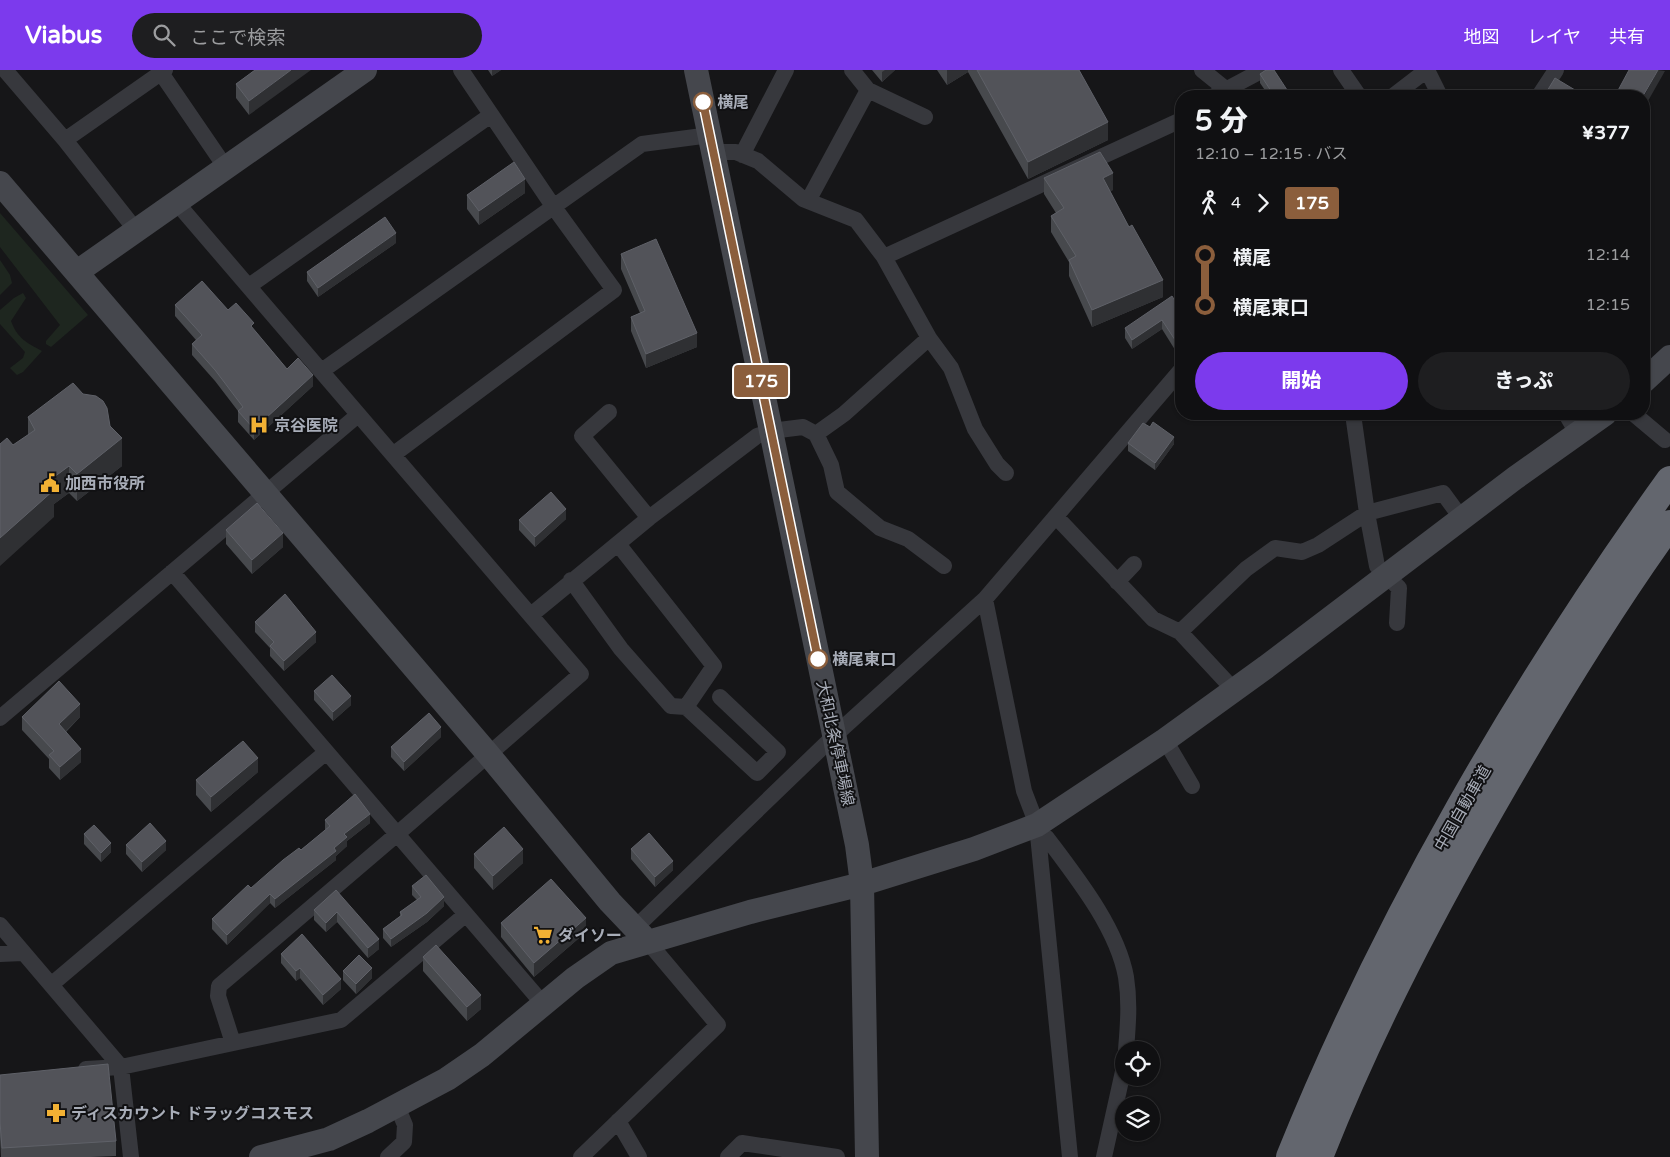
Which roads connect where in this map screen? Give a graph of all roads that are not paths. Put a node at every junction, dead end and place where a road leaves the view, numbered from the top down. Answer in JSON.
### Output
{"nodes":[{"id":1,"x":5,"y":70,"type":"edge"},
{"id":2,"x":364,"y":70,"type":"edge"},
{"id":3,"x":461,"y":70,"type":"edge"},
{"id":4,"x":696,"y":70,"type":"edge"},
{"id":5,"x":786,"y":70,"type":"edge"},
{"id":6,"x":852,"y":70,"type":"edge"},
{"id":7,"x":1202,"y":70,"type":"edge"},
{"id":8,"x":1264,"y":70,"type":"edge"},
{"id":9,"x":1340,"y":70,"type":"edge"},
{"id":10,"x":1556,"y":70,"type":"edge"},
{"id":11,"x":162,"y":71,"type":"edge"},
{"id":12,"x":868,"y":90,"type":"junction"},
{"id":13,"x":1221,"y":90,"type":"edge"},
{"id":14,"x":1232,"y":90,"type":"edge"},
{"id":15,"x":1355,"y":90,"type":"edge"},
{"id":16,"x":1401,"y":90,"type":"edge"},
{"id":17,"x":1437,"y":90,"type":"edge"},
{"id":18,"x":1543,"y":90,"type":"edge"},
{"id":19,"x":492,"y":115,"type":"junction"},
{"id":20,"x":925,"y":117,"type":"dead end"},
{"id":21,"x":1175,"y":123,"type":"edge"},
{"id":22,"x":65,"y":140,"type":"junction"},
{"id":23,"x":712,"y":143,"type":"junction"},
{"id":24,"x":742,"y":155,"type":"junction"},
{"id":25,"x":226,"y":168,"type":"junction"},
{"id":26,"x":0,"y":183,"type":"edge"},
{"id":27,"x":808,"y":201,"type":"junction"},
{"id":28,"x":176,"y":202,"type":"junction"},
{"id":29,"x":553,"y":206,"type":"junction"},
{"id":30,"x":135,"y":229,"type":"junction"},
{"id":31,"x":884,"y":257,"type":"junction"},
{"id":32,"x":78,"y":272,"type":"junction"},
{"id":33,"x":249,"y":286,"type":"junction"},
{"id":34,"x":929,"y":338,"type":"junction"},
{"id":35,"x":1670,"y":357,"type":"edge"},
{"id":36,"x":323,"y":370,"type":"junction"},
{"id":37,"x":1650,"y":375,"type":"edge"},
{"id":38,"x":1175,"y":377,"type":"edge"},
{"id":39,"x":609,"y":412,"type":"dead end"},
{"id":40,"x":358,"y":415,"type":"junction"},
{"id":41,"x":1354,"y":420,"type":"edge"},
{"id":42,"x":1585,"y":420,"type":"edge"},
{"id":43,"x":1641,"y":420,"type":"edge"},
{"id":44,"x":1572,"y":424,"type":"edge"},
{"id":45,"x":771,"y":431,"type":"junction"},
{"id":46,"x":816,"y":434,"type":"junction"},
{"id":47,"x":1665,"y":440,"type":"dead end"},
{"id":48,"x":394,"y":454,"type":"junction"},
{"id":49,"x":1006,"y":473,"type":"dead end"},
{"id":50,"x":1670,"y":480,"type":"edge"},
{"id":51,"x":264,"y":493,"type":"junction"},
{"id":52,"x":1367,"y":513,"type":"junction"},
{"id":53,"x":649,"y":518,"type":"junction"},
{"id":54,"x":1462,"y":519,"type":"junction"},
{"id":55,"x":1062,"y":523,"type":"dead end"},
{"id":56,"x":1670,"y":524,"type":"edge"},
{"id":57,"x":618,"y":544,"type":"junction"},
{"id":58,"x":1134,"y":564,"type":"dead end"},
{"id":59,"x":944,"y":566,"type":"dead end"},
{"id":60,"x":172,"y":572,"type":"junction"},
{"id":61,"x":1388,"y":576,"type":"junction"},
{"id":62,"x":571,"y":580,"type":"junction"},
{"id":63,"x":1117,"y":582,"type":"junction"},
{"id":64,"x":985,"y":599,"type":"junction"},
{"id":65,"x":530,"y":615,"type":"junction"},
{"id":66,"x":1397,"y":623,"type":"dead end"},
{"id":67,"x":1180,"y":632,"type":"junction"},
{"id":68,"x":1234,"y":690,"type":"junction"},
{"id":69,"x":720,"y":697,"type":"dead end"},
{"id":70,"x":686,"y":707,"type":"junction"},
{"id":71,"x":0,"y":718,"type":"edge"},
{"id":72,"x":834,"y":736,"type":"junction"},
{"id":73,"x":1165,"y":740,"type":"junction"},
{"id":74,"x":325,"y":753,"type":"junction"},
{"id":75,"x":488,"y":754,"type":"junction"},
{"id":76,"x":1192,"y":786,"type":"dead end"},
{"id":77,"x":1038,"y":832,"type":"junction"},
{"id":78,"x":396,"y":835,"type":"junction"},
{"id":79,"x":862,"y":884,"type":"junction"},
{"id":80,"x":465,"y":915,"type":"junction"},
{"id":81,"x":0,"y":925,"type":"edge"},
{"id":82,"x":641,"y":935,"type":"junction"},
{"id":83,"x":23,"y":953,"type":"junction"},
{"id":84,"x":0,"y":954,"type":"edge"},
{"id":85,"x":52,"y":984,"type":"junction"},
{"id":86,"x":544,"y":1005,"type":"junction"},
{"id":87,"x":1127,"y":1041,"type":"edge"},
{"id":88,"x":233,"y":1043,"type":"junction"},
{"id":89,"x":121,"y":1067,"type":"junction"},
{"id":90,"x":74,"y":1070,"type":"edge"},
{"id":91,"x":1120,"y":1086,"type":"edge"},
{"id":92,"x":397,"y":1106,"type":"junction"},
{"id":93,"x":618,"y":1121,"type":"junction"},
{"id":94,"x":131,"y":1157,"type":"edge"},
{"id":95,"x":261,"y":1157,"type":"edge"},
{"id":96,"x":388,"y":1157,"type":"edge"},
{"id":97,"x":581,"y":1157,"type":"edge"},
{"id":98,"x":639,"y":1157,"type":"edge"},
{"id":99,"x":728,"y":1157,"type":"edge"},
{"id":100,"x":837,"y":1157,"type":"edge"},
{"id":101,"x":867,"y":1157,"type":"edge"},
{"id":102,"x":1070,"y":1157,"type":"edge"},
{"id":103,"x":1104,"y":1157,"type":"edge"},
{"id":104,"x":1290,"y":1157,"type":"edge"},
{"id":105,"x":1319,"y":1157,"type":"edge"}],
"edges":[{"from":1,"to":22,"type":"street"},
{"from":2,"to":25,"type":"street"},
{"from":3,"to":19,"type":"street"},
{"from":4,"to":23,"type":"street","name":"大和北条停車場線"},
{"from":5,"to":24,"type":"street"},
{"from":6,"to":12,"type":"street"},
{"from":7,"to":13,"type":"street"},
{"from":8,"to":14,"type":"street"},
{"from":9,"to":15,"type":"street"},
{"from":10,"to":18,"type":"street"},
{"from":11,"to":22,"type":"street"},
{"from":11,"to":25,"type":"street"},
{"from":12,"to":20,"type":"street"},
{"from":12,"to":27,"type":"street"},
{"from":16,"to":17,"type":"street"},
{"from":19,"to":29,"type":"street"},
{"from":19,"to":33,"type":"street"},
{"from":21,"to":31,"type":"street"},
{"from":22,"to":30,"type":"street"},
{"from":23,"to":24,"type":"street"},
{"from":23,"to":29,"type":"street"},
{"from":23,"to":45,"type":"street","name":"大和北条停車場線"},
{"from":24,"to":27,"type":"street"},
{"from":25,"to":28,"type":"street"},
{"from":26,"to":32,"type":"street"},
{"from":27,"to":31,"type":"street"},
{"from":28,"to":30,"type":"street"},
{"from":28,"to":33,"type":"street"},
{"from":29,"to":36,"type":"street"},
{"from":29,"to":48,"type":"street"},
{"from":30,"to":32,"type":"street"},
{"from":31,"to":34,"type":"street"},
{"from":32,"to":51,"type":"street"},
{"from":33,"to":36,"type":"street"},
{"from":34,"to":46,"type":"street"},
{"from":34,"to":49,"type":"street"},
{"from":35,"to":37,"type":"street"},
{"from":36,"to":40,"type":"street"},
{"from":38,"to":64,"type":"street"},
{"from":39,"to":53,"type":"street"},
{"from":40,"to":48,"type":"street"},
{"from":40,"to":51,"type":"street"},
{"from":41,"to":52,"type":"street"},
{"from":42,"to":44,"type":"street"},
{"from":43,"to":47,"type":"street"},
{"from":44,"to":54,"type":"street"},
{"from":45,"to":46,"type":"street"},
{"from":45,"to":53,"type":"street"},
{"from":45,"to":72,"type":"street","name":"大和北条停車場線"},
{"from":46,"to":59,"type":"street"},
{"from":48,"to":65,"type":"street"},
{"from":50,"to":104,"type":"highway","name":"中国自動車道"},
{"from":51,"to":60,"type":"street"},
{"from":51,"to":75,"type":"street"},
{"from":52,"to":54,"type":"street"},
{"from":52,"to":61,"type":"street"},
{"from":52,"to":67,"type":"street"},
{"from":53,"to":57,"type":"street"},
{"from":54,"to":61,"type":"street"},
{"from":55,"to":63,"type":"street"},
{"from":56,"to":105,"type":"highway","name":"中国自動車道"},
{"from":57,"to":62,"type":"street"},
{"from":57,"to":70,"type":"street"},
{"from":58,"to":63,"type":"street"},
{"from":60,"to":71,"type":"street"},
{"from":60,"to":74,"type":"street"},
{"from":61,"to":66,"type":"street"},
{"from":61,"to":68,"type":"street"},
{"from":62,"to":65,"type":"street"},
{"from":62,"to":70,"type":"street"},
{"from":63,"to":67,"type":"street"},
{"from":64,"to":72,"type":"street"},
{"from":64,"to":77,"type":"street"},
{"from":65,"to":75,"type":"street"},
{"from":67,"to":68,"type":"street"},
{"from":68,"to":73,"type":"street"},
{"from":69,"to":70,"type":"street"},
{"from":72,"to":79,"type":"street","name":"大和北条停車場線"},
{"from":72,"to":82,"type":"street"},
{"from":73,"to":76,"type":"street"},
{"from":73,"to":77,"type":"street"},
{"from":74,"to":78,"type":"street"},
{"from":74,"to":85,"type":"street"},
{"from":75,"to":78,"type":"street"},
{"from":75,"to":82,"type":"street"},
{"from":77,"to":79,"type":"street"},
{"from":77,"to":87,"type":"street"},
{"from":77,"to":102,"type":"street"},
{"from":78,"to":80,"type":"street"},
{"from":78,"to":88,"type":"street"},
{"from":79,"to":82,"type":"street"},
{"from":79,"to":101,"type":"street","name":"大和北条停車場線"},
{"from":80,"to":86,"type":"street"},
{"from":80,"to":88,"type":"street"},
{"from":81,"to":83,"type":"street"},
{"from":82,"to":86,"type":"street"},
{"from":82,"to":93,"type":"street"},
{"from":83,"to":84,"type":"street"},
{"from":83,"to":85,"type":"street"},
{"from":85,"to":89,"type":"street"},
{"from":86,"to":92,"type":"street"},
{"from":88,"to":89,"type":"street"},
{"from":89,"to":90,"type":"street"},
{"from":89,"to":94,"type":"street"},
{"from":91,"to":103,"type":"street"},
{"from":92,"to":95,"type":"street"},
{"from":92,"to":96,"type":"street"},
{"from":93,"to":97,"type":"street"},
{"from":93,"to":98,"type":"street"},
{"from":99,"to":100,"type":"street"}]}
